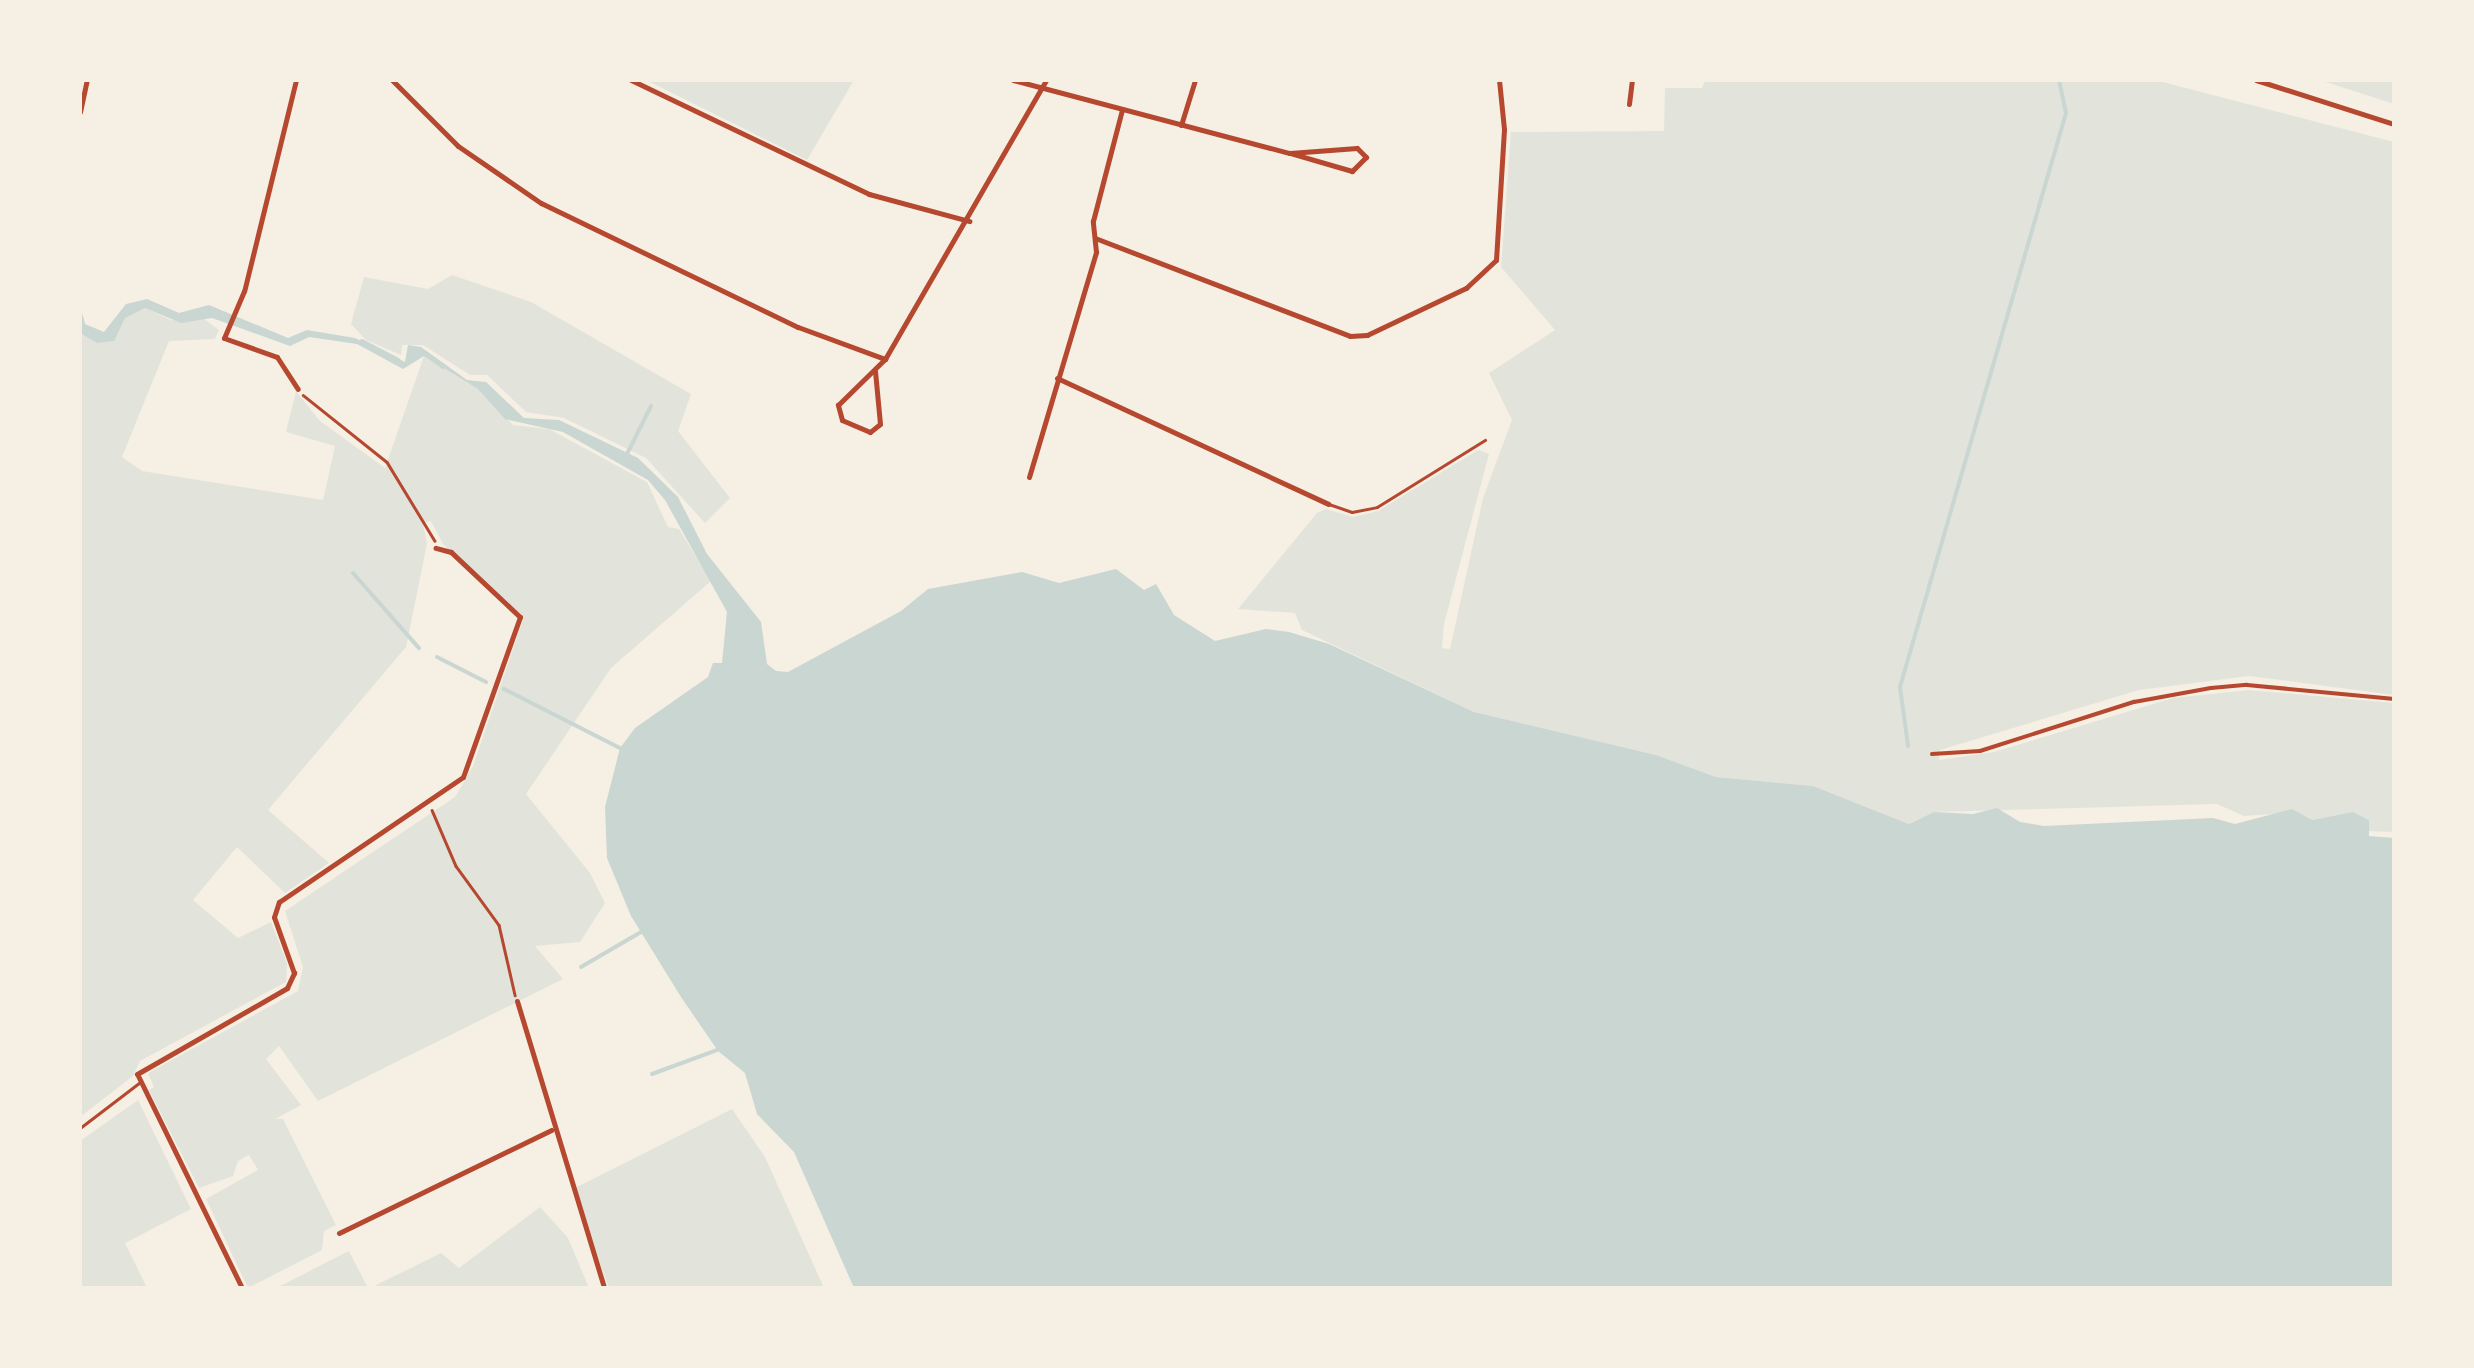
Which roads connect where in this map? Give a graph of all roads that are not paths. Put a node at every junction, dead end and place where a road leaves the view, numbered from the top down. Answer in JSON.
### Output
{"nodes":[{"id":1,"x":87,"y":80,"type":"edge"},
{"id":2,"x":296,"y":80,"type":"edge"},
{"id":3,"x":392,"y":80,"type":"edge"},
{"id":4,"x":631,"y":80,"type":"edge"},
{"id":5,"x":1014,"y":80,"type":"edge"},
{"id":6,"x":1046,"y":80,"type":"edge"},
{"id":7,"x":1196,"y":80,"type":"edge"},
{"id":8,"x":1499,"y":80,"type":"edge"},
{"id":9,"x":1632,"y":80,"type":"edge"},
{"id":10,"x":2256,"y":80,"type":"edge"},
{"id":11,"x":1044,"y":90,"type":"junction"},
{"id":12,"x":1629,"y":104,"type":"dead end"},
{"id":13,"x":1122,"y":110,"type":"junction"},
{"id":14,"x":80,"y":112,"type":"edge"},
{"id":15,"x":1181,"y":124,"type":"junction"},
{"id":16,"x":2394,"y":124,"type":"edge"},
{"id":17,"x":1290,"y":154,"type":"junction"},
{"id":18,"x":970,"y":221,"type":"junction"},
{"id":19,"x":1095,"y":238,"type":"junction"},
{"id":20,"x":885,"y":359,"type":"junction"},
{"id":21,"x":875,"y":372,"type":"junction"},
{"id":22,"x":1057,"y":378,"type":"junction"},
{"id":23,"x":298,"y":389,"type":"road end"},
{"id":24,"x":1485,"y":440,"type":"dead end"},
{"id":25,"x":1029,"y":477,"type":"dead end"},
{"id":26,"x":1328,"y":504,"type":"joint"},
{"id":27,"x":436,"y":548,"type":"road end"},
{"id":28,"x":2394,"y":699,"type":"edge"},
{"id":29,"x":1932,"y":754,"type":"dead end"},
{"id":30,"x":517,"y":1001,"type":"road end"},
{"id":31,"x":140,"y":1082,"type":"junction"},
{"id":32,"x":80,"y":1128,"type":"edge"},
{"id":33,"x":552,"y":1130,"type":"junction"},
{"id":34,"x":339,"y":1233,"type":"dead end"},
{"id":35,"x":242,"y":1288,"type":"edge"},
{"id":36,"x":604,"y":1288,"type":"edge"}],
"edges":[{"from":1,"to":14,"type":"street"},
{"from":2,"to":23,"type":"street"},
{"from":3,"to":20,"type":"street"},
{"from":4,"to":18,"type":"street"},
{"from":5,"to":11,"type":"street"},
{"from":6,"to":11,"type":"street"},
{"from":7,"to":15,"type":"street"},
{"from":8,"to":19,"type":"street"},
{"from":9,"to":12,"type":"street"},
{"from":10,"to":16,"type":"street"},
{"from":11,"to":13,"type":"street"},
{"from":11,"to":18,"type":"street"},
{"from":13,"to":15,"type":"street"},
{"from":13,"to":19,"type":"street"},
{"from":15,"to":17,"type":"street"},
{"from":17,"to":17,"type":"street"},
{"from":18,"to":20,"type":"street"},
{"from":19,"to":22,"type":"street"},
{"from":20,"to":21,"type":"street"},
{"from":21,"to":21,"type":"street"},
{"from":22,"to":25,"type":"street"},
{"from":22,"to":26,"type":"street"},
{"from":24,"to":26,"type":"lane"},
{"from":27,"to":31,"type":"street"},
{"from":28,"to":29,"type":"street"},
{"from":30,"to":33,"type":"street"},
{"from":31,"to":32,"type":"lane"},
{"from":31,"to":35,"type":"street"},
{"from":33,"to":34,"type":"street"},
{"from":33,"to":36,"type":"street"}]}
